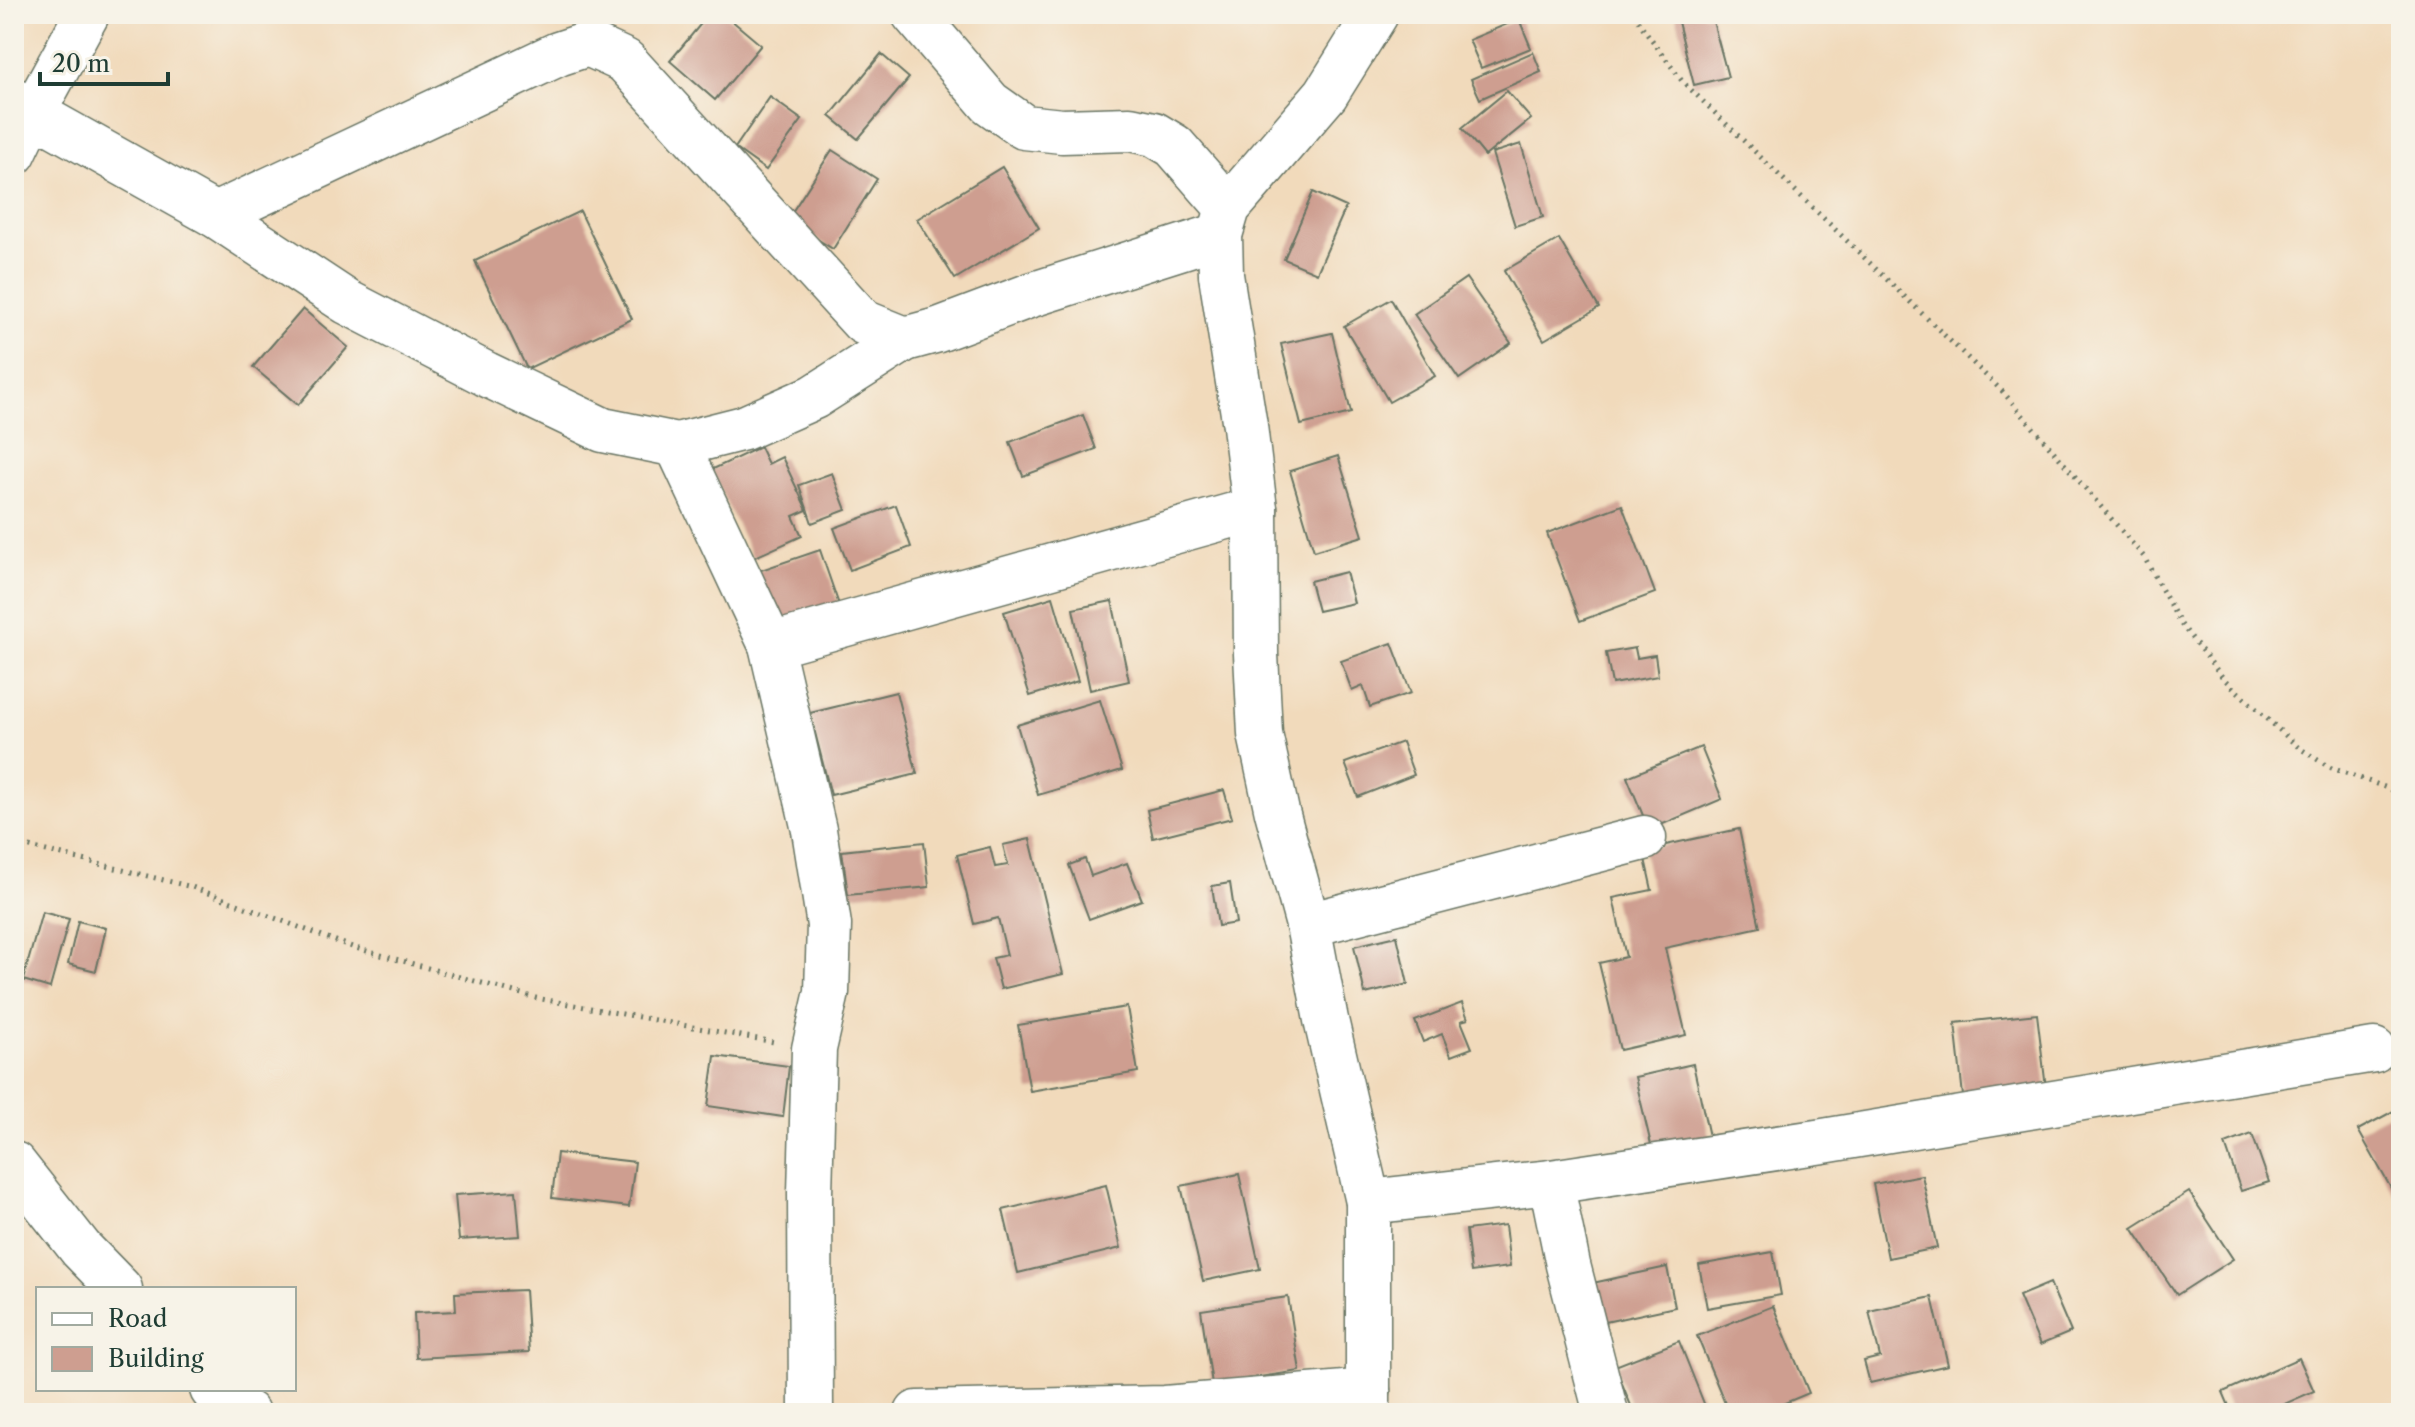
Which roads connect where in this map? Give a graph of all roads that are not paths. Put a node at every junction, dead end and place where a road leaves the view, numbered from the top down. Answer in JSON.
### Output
{"nodes":[{"id":1,"x":87,"y":14,"type":"edge"},
{"id":2,"x":914,"y":14,"type":"edge"},
{"id":3,"x":1376,"y":14,"type":"edge"},
{"id":4,"x":576,"y":29,"type":"edge"},
{"id":5,"x":24,"y":107,"type":"edge"},
{"id":6,"x":14,"y":153,"type":"edge"},
{"id":7,"x":215,"y":215,"type":"junction"},
{"id":8,"x":1224,"y":221,"type":"junction"},
{"id":9,"x":905,"y":339,"type":"junction"},
{"id":10,"x":677,"y":445,"type":"junction"},
{"id":11,"x":1255,"y":509,"type":"junction"},
{"id":12,"x":771,"y":645,"type":"junction"},
{"id":13,"x":1644,"y":838,"type":"dead end"},
{"id":14,"x":1308,"y":925,"type":"junction"},
{"id":15,"x":2374,"y":1050,"type":"dead end"},
{"id":16,"x":14,"y":1164,"type":"edge"},
{"id":17,"x":1551,"y":1182,"type":"junction"},
{"id":18,"x":1368,"y":1202,"type":"junction"},
{"id":19,"x":118,"y":1287,"type":"edge"},
{"id":20,"x":214,"y":1391,"type":"edge"},
{"id":21,"x":1368,"y":1402,"type":"edge"},
{"id":22,"x":247,"y":1413,"type":"edge"},
{"id":23,"x":811,"y":1413,"type":"edge"},
{"id":24,"x":917,"y":1413,"type":"edge"},
{"id":25,"x":1606,"y":1413,"type":"edge"}],
"edges":[{"from":1,"to":5,"type":"street"},
{"from":2,"to":8,"type":"street"},
{"from":3,"to":8,"type":"street"},
{"from":4,"to":7,"type":"street"},
{"from":4,"to":9,"type":"street"},
{"from":5,"to":6,"type":"street"},
{"from":5,"to":7,"type":"street"},
{"from":7,"to":10,"type":"street"},
{"from":8,"to":9,"type":"street"},
{"from":8,"to":11,"type":"street"},
{"from":9,"to":10,"type":"street"},
{"from":10,"to":12,"type":"street"},
{"from":11,"to":12,"type":"street"},
{"from":11,"to":14,"type":"street"},
{"from":12,"to":23,"type":"street"},
{"from":13,"to":14,"type":"street"},
{"from":14,"to":18,"type":"street"},
{"from":15,"to":17,"type":"street"},
{"from":16,"to":19,"type":"street"},
{"from":17,"to":18,"type":"street"},
{"from":17,"to":25,"type":"street"},
{"from":18,"to":21,"type":"street"},
{"from":20,"to":22,"type":"street"},
{"from":21,"to":24,"type":"street"}]}
